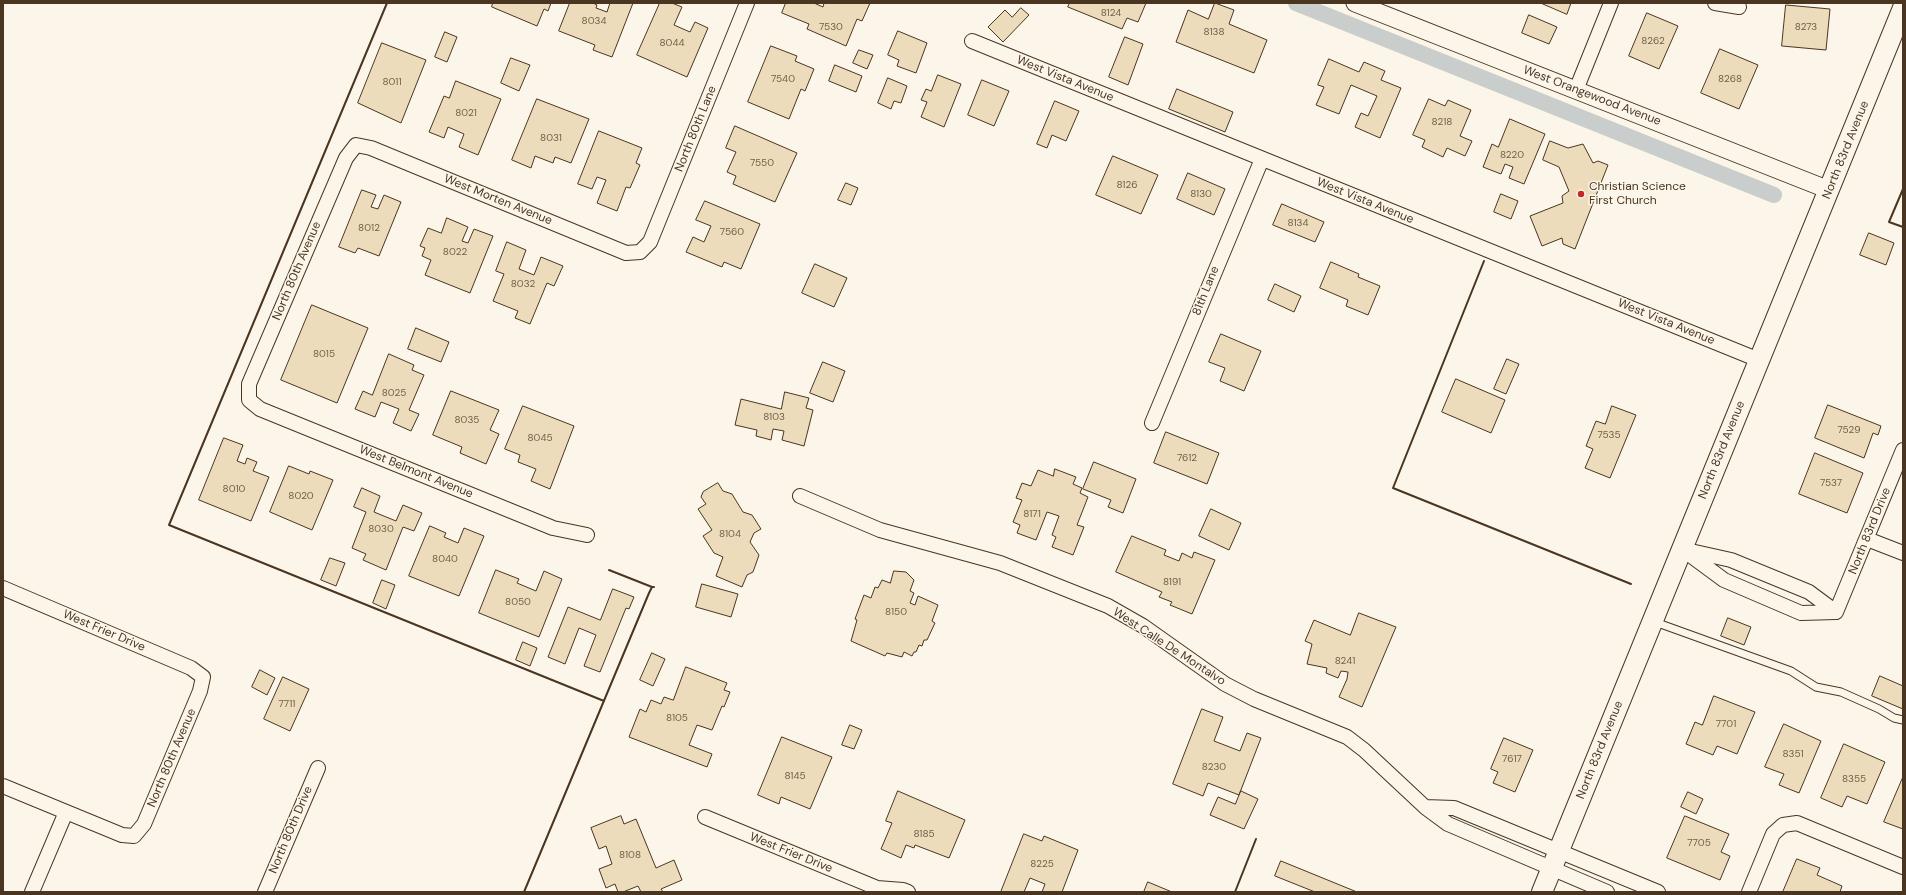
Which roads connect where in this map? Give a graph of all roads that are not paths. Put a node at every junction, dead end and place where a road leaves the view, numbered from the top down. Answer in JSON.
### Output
{"nodes":[{"id":1,"x":747,"y":3,"type":"edge"},
{"id":2,"x":1355,"y":3,"type":"edge"},
{"id":3,"x":1611,"y":3,"type":"edge"},
{"id":4,"x":1715,"y":3,"type":"edge"},
{"id":5,"x":1739,"y":7,"type":"dead end"},
{"id":6,"x":1903,"y":8,"type":"edge"},
{"id":7,"x":972,"y":41,"type":"dead end"},
{"id":8,"x":1576,"y":90,"type":"junction"},
{"id":9,"x":356,"y":146,"type":"joint"},
{"id":10,"x":1262,"y":159,"type":"junction"},
{"id":11,"x":1829,"y":190,"type":"junction"},
{"id":12,"x":640,"y":252,"type":"joint"},
{"id":13,"x":1759,"y":360,"type":"junction"},
{"id":14,"x":249,"y":400,"type":"joint"},
{"id":15,"x":1152,"y":423,"type":"dead end"},
{"id":16,"x":1903,"y":450,"type":"edge"},
{"id":17,"x":800,"y":496,"type":"dead end"},
{"id":18,"x":588,"y":535,"type":"dead end"},
{"id":19,"x":1867,"y":539,"type":"junction"},
{"id":20,"x":1682,"y":549,"type":"junction"},
{"id":21,"x":1903,"y":553,"type":"edge"},
{"id":22,"x":1793,"y":586,"type":"junction"},
{"id":23,"x":3,"y":588,"type":"edge"},
{"id":24,"x":1785,"y":605,"type":"junction"},
{"id":25,"x":1836,"y":612,"type":"junction"},
{"id":26,"x":1652,"y":621,"type":"junction"},
{"id":27,"x":203,"y":677,"type":"joint"},
{"id":28,"x":1903,"y":720,"type":"edge"},
{"id":29,"x":318,"y":768,"type":"dead end"},
{"id":30,"x":3,"y":786,"type":"edge"},
{"id":31,"x":1425,"y":807,"type":"junction"},
{"id":32,"x":66,"y":812,"type":"junction"},
{"id":33,"x":705,"y":818,"type":"dead end"},
{"id":34,"x":1479,"y":818,"type":"junction"},
{"id":35,"x":1472,"y":834,"type":"junction"},
{"id":36,"x":1555,"y":859,"type":"junction"},
{"id":37,"x":1903,"y":867,"type":"edge"},
{"id":38,"x":1640,"y":889,"type":"edge"},
{"id":39,"x":880,"y":890,"type":"edge"},
{"id":40,"x":32,"y":892,"type":"edge"},
{"id":41,"x":265,"y":892,"type":"edge"},
{"id":42,"x":908,"y":892,"type":"edge"},
{"id":43,"x":1542,"y":892,"type":"edge"},
{"id":44,"x":1607,"y":892,"type":"edge"},
{"id":45,"x":1658,"y":892,"type":"edge"},
{"id":46,"x":1749,"y":892,"type":"edge"}],
"edges":[{"from":1,"to":12,"type":"street","name":"North 80th Lane"},
{"from":2,"to":8,"type":"street","name":"West Orangewood Avenue"},
{"from":3,"to":8,"type":"street"},
{"from":4,"to":5,"type":"street"},
{"from":6,"to":11,"type":"main road","name":"North 83rd Avenue"},
{"from":7,"to":10,"type":"street","name":"West Vista Avenue"},
{"from":8,"to":11,"type":"street","name":"West Orangewood Avenue"},
{"from":9,"to":12,"type":"street","name":"West Morten Avenue"},
{"from":9,"to":14,"type":"street","name":"North 80th Avenue"},
{"from":10,"to":13,"type":"street","name":"West Vista Avenue"},
{"from":10,"to":15,"type":"street","name":"81th Lane"},
{"from":11,"to":13,"type":"main road","name":"North 83rd Avenue"},
{"from":13,"to":20,"type":"main road","name":"North 83rd Avenue"},
{"from":14,"to":18,"type":"street","name":"West Belmont Avenue"},
{"from":16,"to":19,"type":"street","name":"North 83rd Drive"},
{"from":17,"to":31,"type":"street","name":"West Calle De Montalvo"},
{"from":19,"to":21,"type":"street"},
{"from":19,"to":25,"type":"street","name":"North 83rd Drive"},
{"from":20,"to":22,"type":"street"},
{"from":20,"to":24,"type":"street"},
{"from":20,"to":26,"type":"main road","name":"North 83rd Avenue"},
{"from":22,"to":24,"type":"street"},
{"from":22,"to":25,"type":"street"},
{"from":23,"to":27,"type":"street","name":"West Frier Drive"},
{"from":24,"to":25,"type":"street"},
{"from":26,"to":28,"type":"lane"},
{"from":26,"to":36,"type":"main road","name":"North 83rd Avenue"},
{"from":27,"to":32,"type":"street","name":"North 80th Avenue"},
{"from":29,"to":41,"type":"street","name":"North 80th Drive"},
{"from":30,"to":32,"type":"street"},
{"from":31,"to":34,"type":"street"},
{"from":31,"to":35,"type":"street","name":"West Calle De Montalvo"},
{"from":32,"to":40,"type":"street"},
{"from":33,"to":39,"type":"street","name":"West Frier Drive"},
{"from":34,"to":35,"type":"street"},
{"from":34,"to":36,"type":"street"},
{"from":35,"to":36,"type":"street","name":"West Calle De Montalvo"},
{"from":36,"to":38,"type":"street"},
{"from":36,"to":43,"type":"main road","name":"North 83rd Avenue"},
{"from":36,"to":44,"type":"street"},
{"from":37,"to":46,"type":"street"},
{"from":38,"to":45,"type":"street"},
{"from":39,"to":42,"type":"street","name":"West Frier Drive"}]}
